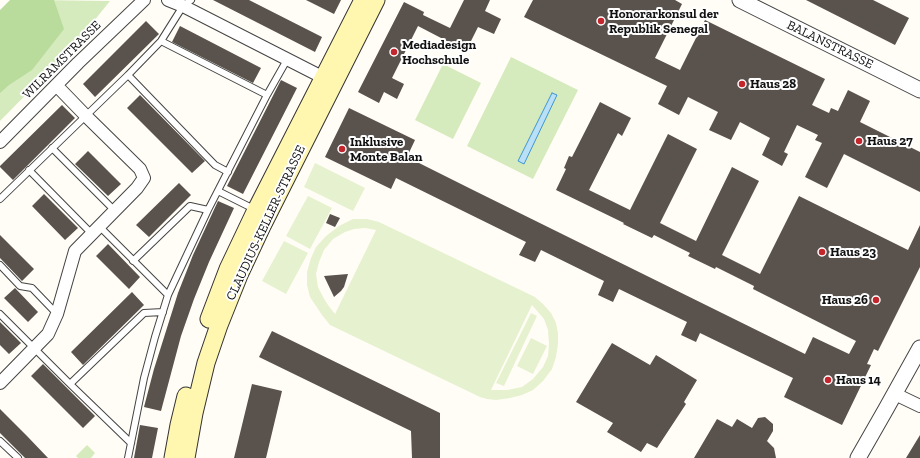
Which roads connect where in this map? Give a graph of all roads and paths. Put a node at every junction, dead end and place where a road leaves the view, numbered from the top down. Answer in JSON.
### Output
{"nodes":[{"id":1,"x":144,"y":0,"type":"edge"},
{"id":2,"x":168,"y":0,"type":"edge"},
{"id":3,"x":362,"y":0,"type":"edge"},
{"id":4,"x":376,"y":0,"type":"edge"},
{"id":5,"x":740,"y":0,"type":"edge"},
{"id":6,"x":187,"y":3,"type":"edge"},
{"id":7,"x":161,"y":41,"type":"junction"},
{"id":8,"x":288,"y":58,"type":"junction"},
{"id":9,"x":128,"y":75,"type":"junction"},
{"id":10,"x":329,"y":80,"type":"junction"},
{"id":11,"x":56,"y":85,"type":"junction"},
{"id":12,"x":920,"y":90,"type":"edge"},
{"id":13,"x":267,"y":95,"type":"junction"},
{"id":14,"x":86,"y":116,"type":"junction"},
{"id":15,"x":0,"y":142,"type":"edge"},
{"id":16,"x":52,"y":148,"type":"junction"},
{"id":17,"x":29,"y":170,"type":"junction"},
{"id":18,"x":228,"y":172,"type":"junction"},
{"id":19,"x":218,"y":191,"type":"junction"},
{"id":20,"x":0,"y":199,"type":"edge"},
{"id":21,"x":114,"y":210,"type":"junction"},
{"id":22,"x":208,"y":210,"type":"junction"},
{"id":23,"x":256,"y":210,"type":"junction"},
{"id":24,"x":95,"y":230,"type":"junction"},
{"id":25,"x":133,"y":261,"type":"junction"},
{"id":26,"x":0,"y":265,"type":"edge"},
{"id":27,"x":168,"y":295,"type":"junction"},
{"id":28,"x":163,"y":312,"type":"junction"},
{"id":29,"x":0,"y":314,"type":"edge"},
{"id":30,"x":57,"y":314,"type":"junction"},
{"id":31,"x":920,"y":348,"type":"edge"},
{"id":32,"x":34,"y":349,"type":"junction"},
{"id":33,"x":0,"y":383,"type":"edge"},
{"id":34,"x":70,"y":384,"type":"junction"},
{"id":35,"x":895,"y":394,"type":"junction"},
{"id":36,"x":920,"y":406,"type":"edge"},
{"id":37,"x":0,"y":441,"type":"edge"},
{"id":38,"x":131,"y":443,"type":"junction"},
{"id":39,"x":18,"y":458,"type":"edge"},
{"id":40,"x":128,"y":458,"type":"edge"},
{"id":41,"x":173,"y":458,"type":"edge"},
{"id":42,"x":186,"y":458,"type":"edge"},
{"id":43,"x":858,"y":458,"type":"edge"}],
"edges":[{"from":1,"to":11,"type":"street","name":"WILRAMSTRASSE"},
{"from":2,"to":6,"type":"street"},
{"from":3,"to":10,"type":"main road","name":"CLAUDIUS-KELLER-STRASSE"},
{"from":4,"to":10,"type":"main road","name":"CLAUDIUS-KELLER-STRASSE"},
{"from":5,"to":12,"type":"street","name":"BALANSTRASSE"},
{"from":6,"to":7,"type":"lane"},
{"from":6,"to":8,"type":"street"},
{"from":7,"to":9,"type":"lane"},
{"from":7,"to":13,"type":"lane"},
{"from":8,"to":10,"type":"street"},
{"from":8,"to":13,"type":"lane"},
{"from":9,"to":14,"type":"lane"},
{"from":9,"to":18,"type":"lane"},
{"from":10,"to":23,"type":"main road","name":"CLAUDIUS-KELLER-STRASSE"},
{"from":10,"to":42,"type":"main road","name":"CLAUDIUS-KELLER-STRASSE"},
{"from":11,"to":14,"type":"street"},
{"from":11,"to":15,"type":"street","name":"WILRAMSTRASSE"},
{"from":13,"to":18,"type":"lane"},
{"from":14,"to":16,"type":"lane"},
{"from":14,"to":21,"type":"street"},
{"from":16,"to":17,"type":"lane"},
{"from":16,"to":21,"type":"lane"},
{"from":17,"to":20,"type":"lane"},
{"from":17,"to":24,"type":"lane"},
{"from":18,"to":19,"type":"lane"},
{"from":19,"to":22,"type":"lane"},
{"from":19,"to":23,"type":"lane"},
{"from":21,"to":24,"type":"street"},
{"from":22,"to":25,"type":"lane"},
{"from":22,"to":27,"type":"lane"},
{"from":23,"to":41,"type":"main road","name":"CLAUDIUS-KELLER-STRASSE"},
{"from":24,"to":25,"type":"lane"},
{"from":24,"to":30,"type":"street"},
{"from":25,"to":27,"type":"lane"},
{"from":26,"to":30,"type":"lane"},
{"from":27,"to":28,"type":"lane"},
{"from":28,"to":34,"type":"lane"},
{"from":28,"to":38,"type":"lane"},
{"from":29,"to":32,"type":"lane"},
{"from":30,"to":32,"type":"street"},
{"from":31,"to":35,"type":"street"},
{"from":32,"to":33,"type":"street"},
{"from":32,"to":34,"type":"lane"},
{"from":34,"to":38,"type":"lane"},
{"from":35,"to":36,"type":"street"},
{"from":35,"to":43,"type":"street"},
{"from":37,"to":39,"type":"lane"},
{"from":38,"to":40,"type":"lane"}]}
